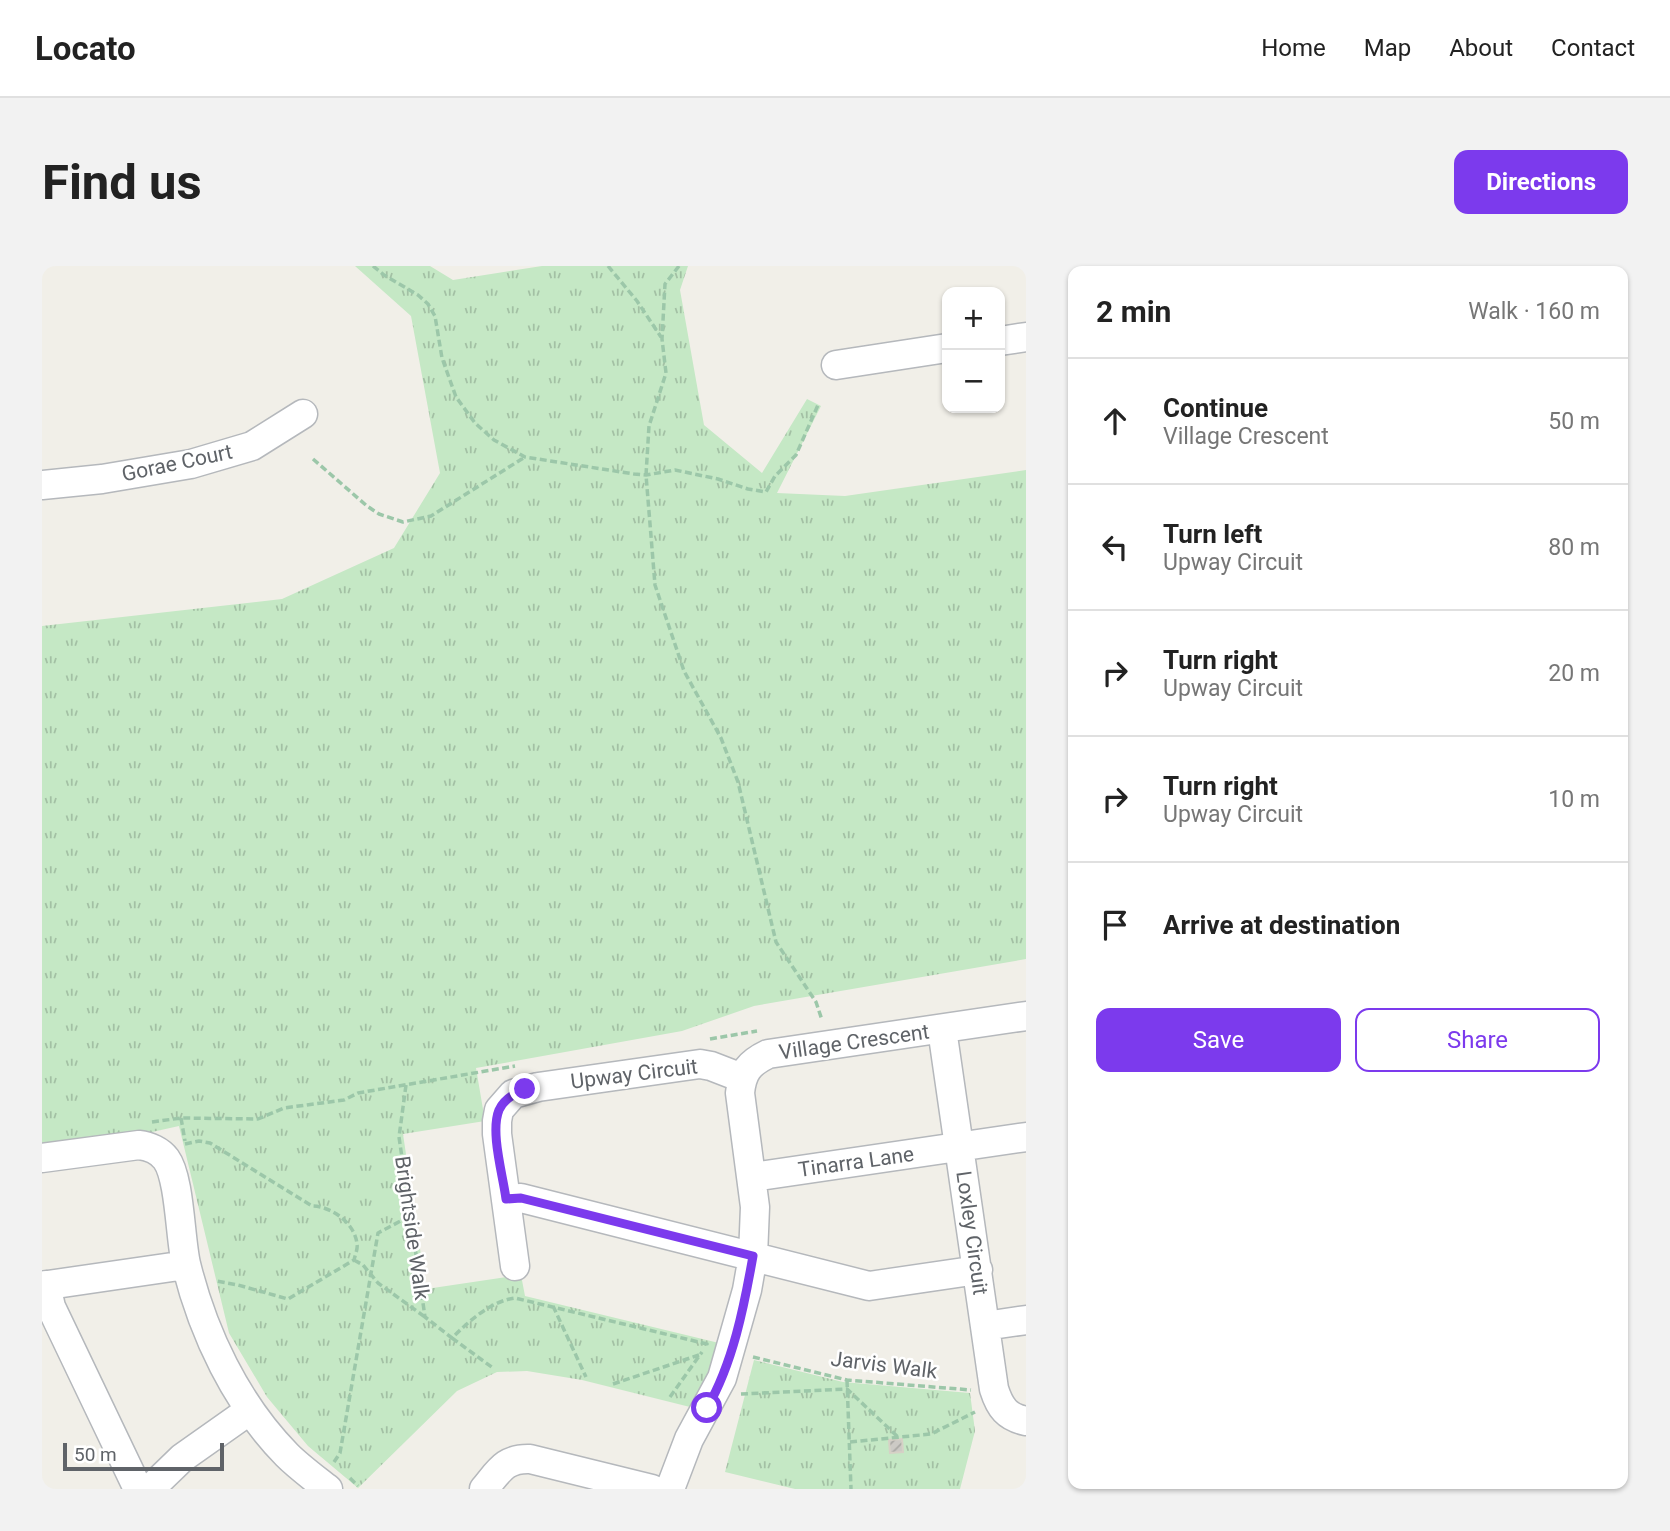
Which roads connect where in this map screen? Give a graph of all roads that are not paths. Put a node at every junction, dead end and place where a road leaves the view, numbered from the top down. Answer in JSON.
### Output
{"nodes":[{"id":1,"x":1026,"y":337,"type":"edge"},
{"id":2,"x":1005,"y":340,"type":"edge"},
{"id":3,"x":942,"y":349,"type":"edge"},
{"id":4,"x":836,"y":365,"type":"dead end"},
{"id":5,"x":303,"y":414,"type":"dead end"},
{"id":6,"x":42,"y":485,"type":"edge"},
{"id":7,"x":1026,"y":1016,"type":"edge"},
{"id":8,"x":942,"y":1029,"type":"junction"},
{"id":9,"x":742,"y":1078,"type":"junction"},
{"id":10,"x":1026,"y":1137,"type":"edge"},
{"id":11,"x":960,"y":1146,"type":"junction"},
{"id":12,"x":42,"y":1158,"type":"edge"},
{"id":13,"x":751,"y":1177,"type":"junction"},
{"id":14,"x":506,"y":1199,"type":"junction"},
{"id":15,"x":753,"y":1256,"type":"junction"},
{"id":16,"x":186,"y":1265,"type":"junction"},
{"id":17,"x":514,"y":1266,"type":"dead end"},
{"id":18,"x":978,"y":1270,"type":"junction"},
{"id":19,"x":44,"y":1285,"type":"edge"},
{"id":20,"x":1026,"y":1320,"type":"edge"},
{"id":21,"x":985,"y":1326,"type":"junction"},
{"id":22,"x":250,"y":1410,"type":"junction"},
{"id":23,"x":1026,"y":1421,"type":"edge"},
{"id":24,"x":330,"y":1476,"type":"edge"},
{"id":25,"x":138,"y":1489,"type":"edge"},
{"id":26,"x":149,"y":1489,"type":"edge"},
{"id":27,"x":485,"y":1489,"type":"edge"},
{"id":28,"x":652,"y":1489,"type":"edge"},
{"id":29,"x":670,"y":1489,"type":"edge"}],
"edges":[{"from":1,"to":2,"type":"street"},
{"from":3,"to":4,"type":"street"},
{"from":5,"to":6,"type":"street","name":"Gorae Court"},
{"from":7,"to":8,"type":"street","name":"Village Crescent"},
{"from":8,"to":9,"type":"street","name":"Village Crescent"},
{"from":8,"to":11,"type":"street","name":"Loxley Circuit"},
{"from":9,"to":13,"type":"street"},
{"from":9,"to":14,"type":"street","name":"Upway Circuit"},
{"from":10,"to":11,"type":"street","name":"Tinarra Lane"},
{"from":11,"to":13,"type":"street","name":"Tinarra Lane"},
{"from":11,"to":18,"type":"street","name":"Loxley Circuit"},
{"from":12,"to":16,"type":"street"},
{"from":13,"to":15,"type":"street"},
{"from":14,"to":15,"type":"street"},
{"from":14,"to":17,"type":"street"},
{"from":15,"to":18,"type":"street"},
{"from":15,"to":29,"type":"street"},
{"from":16,"to":19,"type":"street"},
{"from":16,"to":22,"type":"street"},
{"from":18,"to":21,"type":"street","name":"Loxley Circuit"},
{"from":19,"to":25,"type":"street"},
{"from":20,"to":21,"type":"street"},
{"from":21,"to":23,"type":"street","name":"Loxley Circuit"},
{"from":22,"to":24,"type":"street"},
{"from":22,"to":26,"type":"street"},
{"from":27,"to":28,"type":"street"}]}
